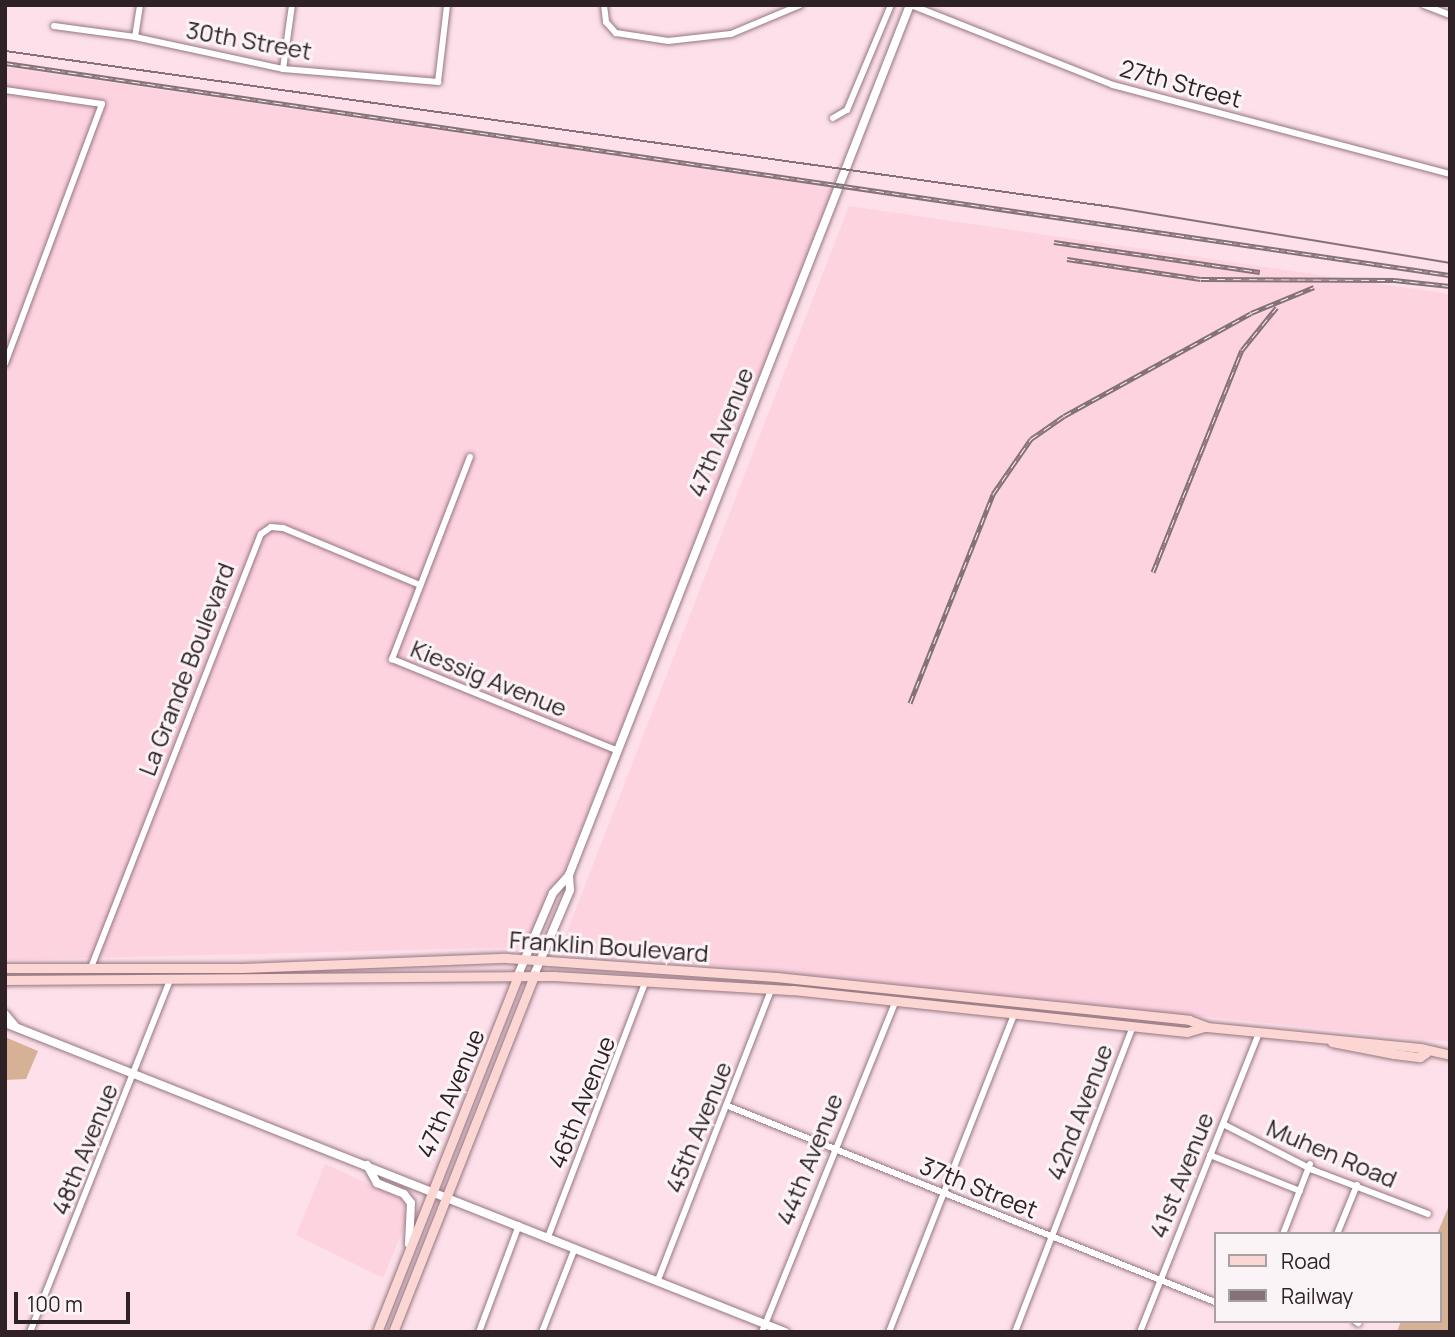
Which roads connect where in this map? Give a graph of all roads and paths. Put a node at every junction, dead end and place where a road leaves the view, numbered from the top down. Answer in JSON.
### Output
{"nodes":[{"id":1,"x":140,"y":5,"type":"edge"},
{"id":2,"x":292,"y":5,"type":"edge"},
{"id":3,"x":446,"y":5,"type":"edge"},
{"id":4,"x":604,"y":5,"type":"edge"},
{"id":5,"x":800,"y":5,"type":"edge"},
{"id":6,"x":891,"y":5,"type":"edge"},
{"id":7,"x":910,"y":5,"type":"edge"},
{"id":8,"x":1424,"y":5,"type":"edge"},
{"id":9,"x":789,"y":7,"type":"edge"},
{"id":10,"x":1450,"y":15,"type":"edge"},
{"id":11,"x":54,"y":26,"type":"dead end"},
{"id":12,"x":135,"y":37,"type":"junction"},
{"id":13,"x":283,"y":69,"type":"junction"},
{"id":14,"x":5,"y":90,"type":"edge"},
{"id":15,"x":832,"y":118,"type":"dead end"},
{"id":16,"x":1450,"y":174,"type":"edge"},
{"id":17,"x":5,"y":363,"type":"edge"},
{"id":18,"x":470,"y":457,"type":"dead end"},
{"id":19,"x":420,"y":585,"type":"junction"},
{"id":20,"x":616,"y":750,"type":"junction"},
{"id":21,"x":569,"y":875,"type":"junction"},
{"id":22,"x":524,"y":960,"type":"junction"},
{"id":23,"x":540,"y":962,"type":"junction"},
{"id":24,"x":92,"y":965,"type":"junction"},
{"id":25,"x":5,"y":968,"type":"edge"},
{"id":26,"x":518,"y":975,"type":"junction"},
{"id":27,"x":534,"y":975,"type":"junction"},
{"id":28,"x":740,"y":975,"type":"junction"},
{"id":29,"x":5,"y":980,"type":"edge"},
{"id":30,"x":86,"y":980,"type":"junction"},
{"id":31,"x":170,"y":981,"type":"junction"},
{"id":32,"x":646,"y":981,"type":"junction"},
{"id":33,"x":672,"y":982,"type":"junction"},
{"id":34,"x":772,"y":988,"type":"junction"},
{"id":35,"x":820,"y":993,"type":"junction"},
{"id":36,"x":895,"y":1002,"type":"junction"},
{"id":37,"x":5,"y":1014,"type":"edge"},
{"id":38,"x":1014,"y":1014,"type":"junction"},
{"id":39,"x":5,"y":1023,"type":"edge"},
{"id":40,"x":1133,"y":1024,"type":"junction"},
{"id":41,"x":16,"y":1027,"type":"junction"},
{"id":42,"x":1207,"y":1027,"type":"junction"},
{"id":43,"x":1259,"y":1033,"type":"junction"},
{"id":44,"x":1450,"y":1055,"type":"edge"},
{"id":45,"x":135,"y":1073,"type":"junction"},
{"id":46,"x":728,"y":1106,"type":"junction"},
{"id":47,"x":1223,"y":1124,"type":"junction"},
{"id":48,"x":833,"y":1149,"type":"junction"},
{"id":49,"x":1210,"y":1155,"type":"junction"},
{"id":50,"x":1310,"y":1164,"type":"junction"},
{"id":51,"x":368,"y":1165,"type":"junction"},
{"id":52,"x":1357,"y":1185,"type":"junction"},
{"id":53,"x":430,"y":1191,"type":"junction"},
{"id":54,"x":1300,"y":1191,"type":"junction"},
{"id":55,"x":942,"y":1192,"type":"junction"},
{"id":56,"x":446,"y":1197,"type":"junction"},
{"id":57,"x":1428,"y":1214,"type":"dead end"},
{"id":58,"x":519,"y":1225,"type":"junction"},
{"id":59,"x":1284,"y":1232,"type":"edge"},
{"id":60,"x":1338,"y":1232,"type":"edge"},
{"id":61,"x":548,"y":1237,"type":"junction"},
{"id":62,"x":1052,"y":1237,"type":"junction"},
{"id":63,"x":409,"y":1248,"type":"junction"},
{"id":64,"x":575,"y":1248,"type":"junction"},
{"id":65,"x":658,"y":1280,"type":"junction"},
{"id":66,"x":1160,"y":1280,"type":"junction"},
{"id":67,"x":1214,"y":1302,"type":"edge"},
{"id":68,"x":764,"y":1328,"type":"edge"},
{"id":69,"x":30,"y":1332,"type":"edge"},
{"id":70,"x":377,"y":1332,"type":"edge"},
{"id":71,"x":393,"y":1332,"type":"edge"},
{"id":72,"x":479,"y":1332,"type":"edge"},
{"id":73,"x":542,"y":1332,"type":"edge"},
{"id":74,"x":785,"y":1332,"type":"edge"},
{"id":75,"x":889,"y":1332,"type":"edge"},
{"id":76,"x":1014,"y":1332,"type":"edge"},
{"id":77,"x":1140,"y":1332,"type":"edge"}],
"edges":[{"from":1,"to":12,"type":"street"},
{"from":2,"to":13,"type":"street"},
{"from":3,"to":13,"type":"street","name":"30th Street"},
{"from":4,"to":9,"type":"street"},
{"from":5,"to":9,"type":"street"},
{"from":6,"to":15,"type":"street"},
{"from":7,"to":16,"type":"street","name":"27th Street"},
{"from":7,"to":20,"type":"street","name":"47th Avenue"},
{"from":8,"to":10,"type":"street"},
{"from":11,"to":12,"type":"street","name":"30th Street"},
{"from":12,"to":13,"type":"street","name":"30th Street"},
{"from":14,"to":17,"type":"street"},
{"from":18,"to":19,"type":"street","name":"Kiessig Avenue"},
{"from":19,"to":20,"type":"street","name":"Kiessig Avenue"},
{"from":19,"to":24,"type":"street","name":"La Grande Boulevard"},
{"from":20,"to":21,"type":"street","name":"47th Avenue"},
{"from":21,"to":22,"type":"street","name":"47th Avenue"},
{"from":21,"to":23,"type":"street","name":"47th Avenue"},
{"from":22,"to":23,"type":"main road","name":"Franklin Boulevard"},
{"from":22,"to":24,"type":"main road","name":"Franklin Boulevard"},
{"from":22,"to":26,"type":"street","name":"47th Avenue"},
{"from":23,"to":27,"type":"street","name":"47th Avenue"},
{"from":23,"to":28,"type":"main road","name":"Franklin Boulevard"},
{"from":24,"to":25,"type":"main road","name":"Franklin Boulevard"},
{"from":24,"to":30,"type":"street","name":"La Grande Boulevard"},
{"from":26,"to":27,"type":"main road","name":"Franklin Boulevard"},
{"from":26,"to":31,"type":"main road","name":"Franklin Boulevard"},
{"from":26,"to":53,"type":"main road","name":"47th Avenue"},
{"from":27,"to":32,"type":"main road","name":"Franklin Boulevard"},
{"from":27,"to":56,"type":"main road","name":"47th Avenue"},
{"from":28,"to":33,"type":"main road"},
{"from":28,"to":35,"type":"main road"},
{"from":28,"to":42,"type":"main road","name":"Franklin Boulevard"},
{"from":29,"to":30,"type":"main road","name":"Franklin Boulevard"},
{"from":30,"to":31,"type":"main road","name":"Franklin Boulevard"},
{"from":31,"to":45,"type":"street","name":"48th Avenue"},
{"from":32,"to":33,"type":"main road","name":"Franklin Boulevard"},
{"from":32,"to":61,"type":"street","name":"46th Avenue"},
{"from":33,"to":34,"type":"main road","name":"Franklin Boulevard"},
{"from":34,"to":35,"type":"main road","name":"Franklin Boulevard"},
{"from":34,"to":46,"type":"street","name":"45th Avenue"},
{"from":35,"to":36,"type":"main road","name":"Franklin Boulevard"},
{"from":36,"to":38,"type":"main road","name":"Franklin Boulevard"},
{"from":36,"to":48,"type":"street","name":"44th Avenue"},
{"from":37,"to":41,"type":"street"},
{"from":38,"to":40,"type":"main road","name":"Franklin Boulevard"},
{"from":38,"to":55,"type":"street"},
{"from":39,"to":41,"type":"street"},
{"from":40,"to":42,"type":"main road","name":"Franklin Boulevard"},
{"from":40,"to":62,"type":"street","name":"42nd Avenue"},
{"from":41,"to":45,"type":"street"},
{"from":42,"to":43,"type":"main road","name":"Franklin Boulevard"},
{"from":43,"to":44,"type":"main road","name":"Franklin Boulevard"},
{"from":43,"to":47,"type":"street","name":"41st Avenue"},
{"from":45,"to":51,"type":"street"},
{"from":45,"to":69,"type":"street","name":"48th Avenue"},
{"from":46,"to":48,"type":"street","name":"37th Street"},
{"from":46,"to":65,"type":"street","name":"45th Avenue"},
{"from":47,"to":49,"type":"street","name":"41st Avenue"},
{"from":47,"to":50,"type":"street","name":"Muhen Road"},
{"from":48,"to":55,"type":"street","name":"37th Street"},
{"from":48,"to":68,"type":"street","name":"44th Avenue"},
{"from":49,"to":54,"type":"street"},
{"from":49,"to":66,"type":"street","name":"41st Avenue"},
{"from":50,"to":52,"type":"street","name":"Muhen Road"},
{"from":50,"to":54,"type":"street"},
{"from":51,"to":53,"type":"street"},
{"from":51,"to":63,"type":"street"},
{"from":52,"to":57,"type":"street","name":"Muhen Road"},
{"from":52,"to":60,"type":"street"},
{"from":53,"to":56,"type":"street"},
{"from":53,"to":63,"type":"main road","name":"47th Avenue"},
{"from":54,"to":59,"type":"street"},
{"from":55,"to":62,"type":"street","name":"37th Street"},
{"from":55,"to":75,"type":"street"},
{"from":56,"to":58,"type":"street"},
{"from":56,"to":71,"type":"main road","name":"47th Avenue"},
{"from":58,"to":61,"type":"street"},
{"from":58,"to":72,"type":"street"},
{"from":61,"to":64,"type":"street"},
{"from":62,"to":66,"type":"street","name":"37th Street"},
{"from":62,"to":76,"type":"street","name":"42nd Avenue"},
{"from":63,"to":70,"type":"main road","name":"47th Avenue"},
{"from":64,"to":65,"type":"street"},
{"from":64,"to":73,"type":"street"},
{"from":65,"to":68,"type":"street"},
{"from":66,"to":67,"type":"street","name":"37th Street"},
{"from":66,"to":77,"type":"street","name":"41st Avenue"},
{"from":68,"to":74,"type":"street"}]}
